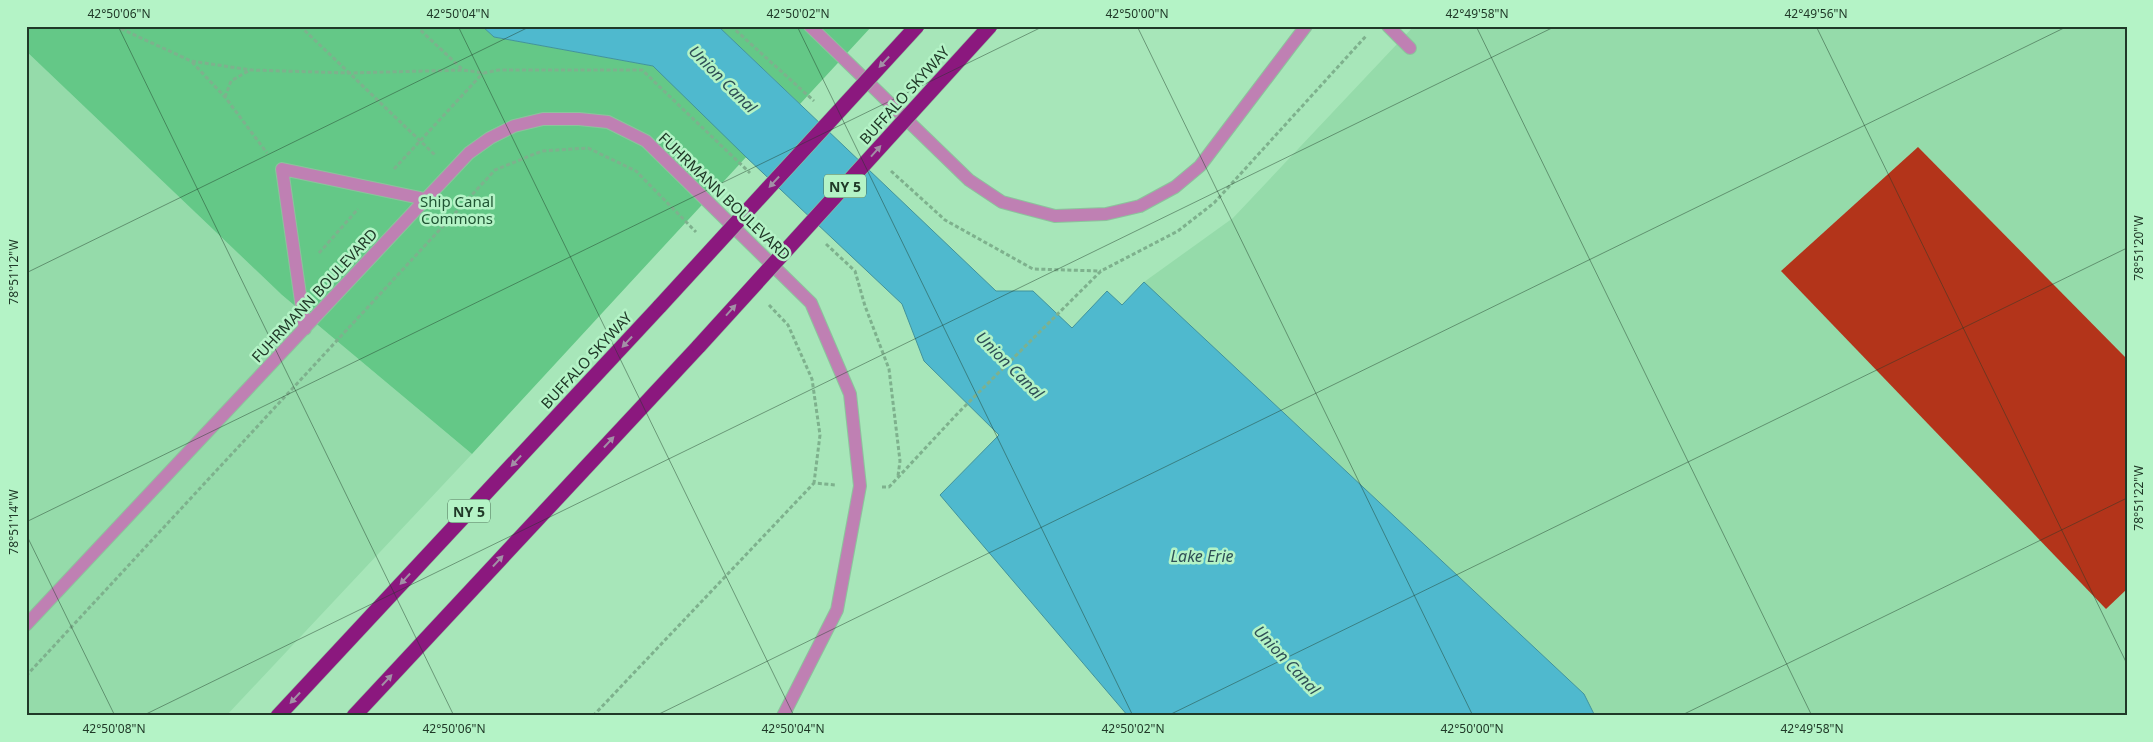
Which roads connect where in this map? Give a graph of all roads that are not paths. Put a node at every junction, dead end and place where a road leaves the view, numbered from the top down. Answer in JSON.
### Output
{"nodes":[{"id":1,"x":810,"y":26,"type":"edge"},
{"id":2,"x":917,"y":26,"type":"edge"},
{"id":3,"x":990,"y":26,"type":"edge"},
{"id":4,"x":1306,"y":26,"type":"edge"},
{"id":5,"x":1388,"y":26,"type":"edge"},
{"id":6,"x":1410,"y":48,"type":"dead end"},
{"id":7,"x":425,"y":199,"type":"junction"},
{"id":8,"x":305,"y":329,"type":"junction"},
{"id":9,"x":26,"y":625,"type":"edge"},
{"id":10,"x":278,"y":716,"type":"edge"},
{"id":11,"x":354,"y":716,"type":"edge"},
{"id":12,"x":783,"y":716,"type":"edge"}],
"edges":[{"from":1,"to":4,"type":"street"},
{"from":2,"to":10,"type":"highway","name":"BUFFALO SKYWAY","number":"NY 5","one_way":true,"bridge":true},
{"from":11,"to":3,"type":"highway","name":"BUFFALO SKYWAY","number":"NY 5","one_way":true,"bridge":true},
{"from":5,"to":6,"type":"street"},
{"from":7,"to":8,"type":"street","name":"FUHRMANN BOULEVARD"},
{"from":7,"to":8,"type":"street"},
{"from":7,"to":12,"type":"street","name":"FUHRMANN BOULEVARD"},
{"from":8,"to":9,"type":"street","name":"FUHRMANN BOULEVARD"}]}
